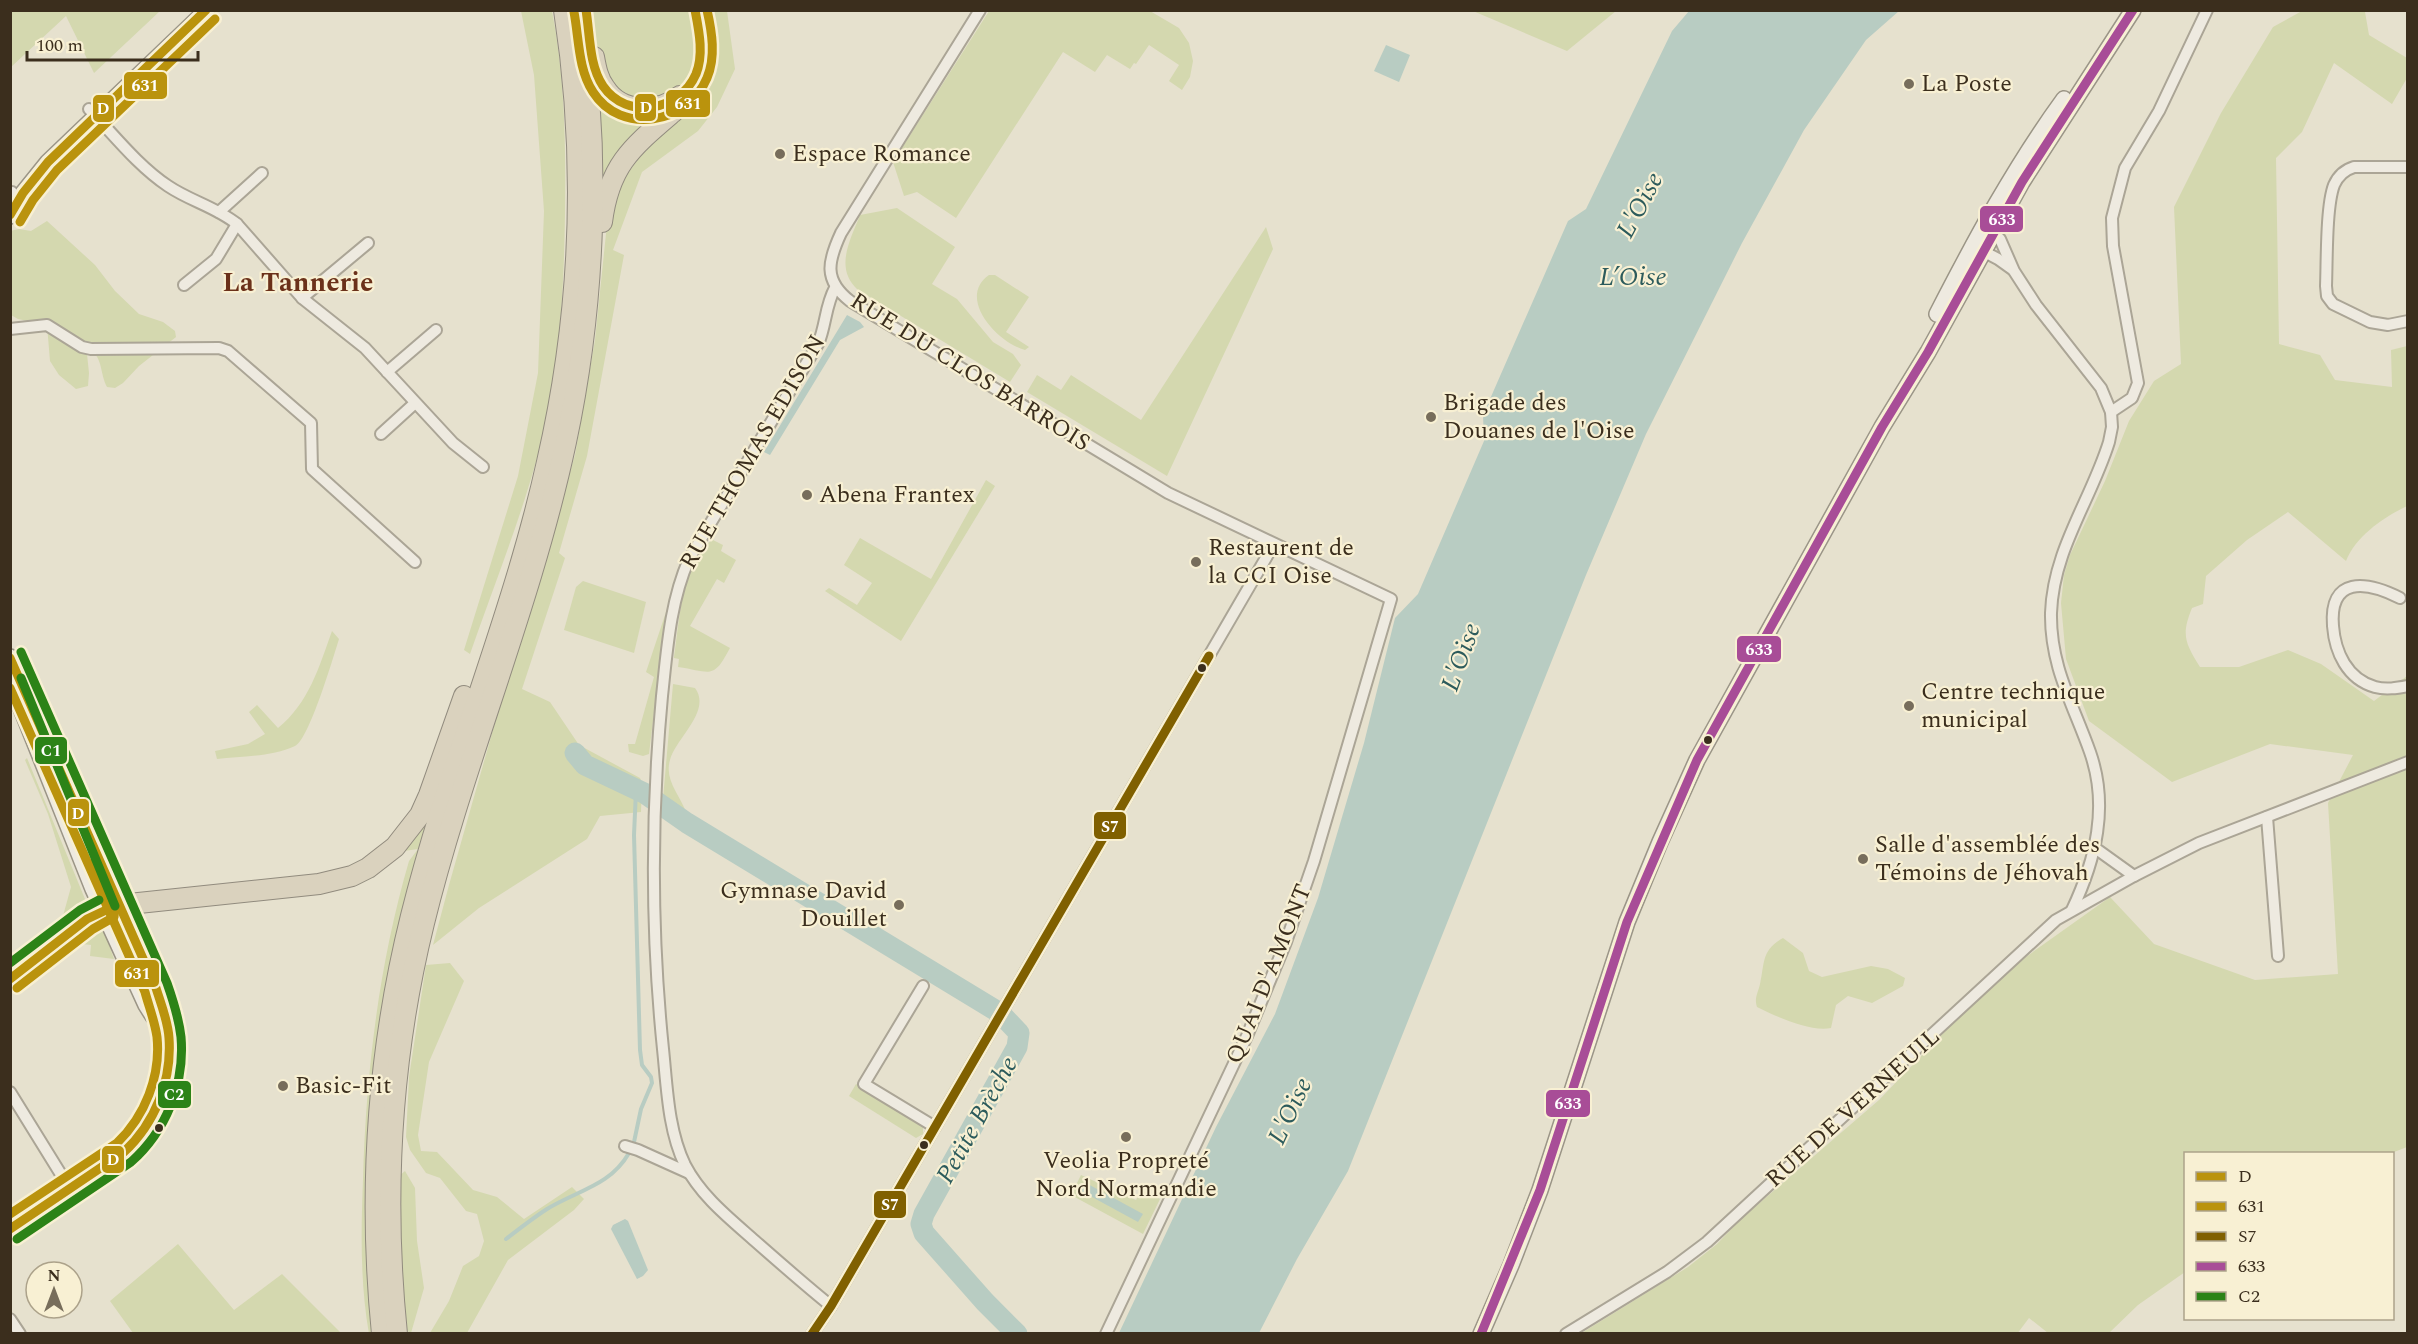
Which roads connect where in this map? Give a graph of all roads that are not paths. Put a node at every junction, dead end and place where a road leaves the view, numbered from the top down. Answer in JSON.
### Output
{"nodes":[{"id":1,"x":192,"y":10,"type":"edge"},
{"id":2,"x":207,"y":10,"type":"edge"},
{"id":3,"x":564,"y":10,"type":"edge"},
{"id":4,"x":579,"y":10,"type":"edge"},
{"id":5,"x":586,"y":10,"type":"edge"},
{"id":6,"x":695,"y":10,"type":"edge"},
{"id":7,"x":701,"y":10,"type":"edge"},
{"id":8,"x":980,"y":10,"type":"edge"},
{"id":9,"x":2132,"y":10,"type":"edge"},
{"id":10,"x":2207,"y":10,"type":"edge"},
{"id":11,"x":92,"y":112,"type":"junction"},
{"id":12,"x":2408,"y":166,"type":"edge"},
{"id":13,"x":262,"y":173,"type":"dead end"},
{"id":14,"x":11,"y":193,"type":"edge"},
{"id":15,"x":219,"y":212,"type":"junction"},
{"id":16,"x":10,"y":216,"type":"edge"},
{"id":17,"x":237,"y":224,"type":"junction"},
{"id":18,"x":1993,"y":231,"type":"junction"},
{"id":19,"x":368,"y":243,"type":"dead end"},
{"id":20,"x":1983,"y":251,"type":"junction"},
{"id":21,"x":2014,"y":271,"type":"junction"},
{"id":22,"x":184,"y":285,"type":"dead end"},
{"id":23,"x":835,"y":288,"type":"junction"},
{"id":24,"x":302,"y":297,"type":"junction"},
{"id":25,"x":2408,"y":321,"type":"edge"},
{"id":26,"x":585,"y":328,"type":"junction"},
{"id":27,"x":10,"y":329,"type":"edge"},
{"id":28,"x":436,"y":330,"type":"dead end"},
{"id":29,"x":387,"y":372,"type":"junction"},
{"id":30,"x":414,"y":404,"type":"junction"},
{"id":31,"x":2111,"y":412,"type":"junction"},
{"id":32,"x":381,"y":434,"type":"dead end"},
{"id":33,"x":483,"y":467,"type":"dead end"},
{"id":34,"x":539,"y":494,"type":"junction"},
{"id":35,"x":1274,"y":544,"type":"junction"},
{"id":36,"x":415,"y":562,"type":"dead end"},
{"id":37,"x":2400,"y":598,"type":"dead end"},
{"id":38,"x":1391,"y":599,"type":"joint"},
{"id":39,"x":10,"y":657,"type":"edge"},
{"id":40,"x":10,"y":683,"type":"edge"},
{"id":41,"x":2408,"y":686,"type":"edge"},
{"id":42,"x":2408,"y":762,"type":"edge"},
{"id":43,"x":2267,"y":817,"type":"junction"},
{"id":44,"x":2096,"y":848,"type":"junction"},
{"id":45,"x":2134,"y":876,"type":"junction"},
{"id":46,"x":112,"y":908,"type":"junction"},
{"id":47,"x":2072,"y":910,"type":"junction"},
{"id":48,"x":2278,"y":956,"type":"dead end"},
{"id":49,"x":10,"y":979,"type":"edge"},
{"id":50,"x":923,"y":986,"type":"dead end"},
{"id":51,"x":10,"y":1092,"type":"edge"},
{"id":52,"x":935,"y":1127,"type":"junction"},
{"id":53,"x":625,"y":1146,"type":"dead end"},
{"id":54,"x":689,"y":1173,"type":"junction"},
{"id":55,"x":70,"y":1189,"type":"junction"},
{"id":56,"x":10,"y":1229,"type":"edge"},
{"id":57,"x":831,"y":1306,"type":"junction"},
{"id":58,"x":10,"y":1318,"type":"edge"},
{"id":59,"x":20,"y":1334,"type":"edge"},
{"id":60,"x":382,"y":1334,"type":"edge"},
{"id":61,"x":397,"y":1334,"type":"edge"},
{"id":62,"x":812,"y":1334,"type":"edge"},
{"id":63,"x":1106,"y":1334,"type":"edge"},
{"id":64,"x":1481,"y":1334,"type":"edge"},
{"id":65,"x":1566,"y":1334,"type":"edge"}],
"edges":[{"from":1,"to":11,"type":"main road"},
{"from":2,"to":11,"type":"main road"},
{"from":3,"to":34,"type":"highway"},
{"from":4,"to":26,"type":"highway"},
{"from":5,"to":6,"type":"highway"},
{"from":7,"to":26,"type":"highway"},
{"from":8,"to":23,"type":"street","name":"RUE DU CLOS BARROIS"},
{"from":9,"to":18,"type":"main road"},
{"from":10,"to":31,"type":"street"},
{"from":11,"to":14,"type":"main road"},
{"from":11,"to":15,"type":"street"},
{"from":11,"to":16,"type":"main road"},
{"from":12,"to":25,"type":"street"},
{"from":13,"to":15,"type":"street"},
{"from":15,"to":17,"type":"street"},
{"from":17,"to":22,"type":"street"},
{"from":17,"to":24,"type":"street"},
{"from":18,"to":20,"type":"main road"},
{"from":18,"to":21,"type":"street"},
{"from":19,"to":24,"type":"street"},
{"from":20,"to":21,"type":"street"},
{"from":20,"to":64,"type":"main road"},
{"from":21,"to":31,"type":"street"},
{"from":23,"to":35,"type":"street","name":"RUE DU CLOS BARROIS"},
{"from":23,"to":54,"type":"street","name":"RUE THOMAS EDISON"},
{"from":24,"to":29,"type":"street"},
{"from":26,"to":61,"type":"highway"},
{"from":27,"to":36,"type":"street"},
{"from":28,"to":29,"type":"street"},
{"from":29,"to":30,"type":"street"},
{"from":30,"to":32,"type":"street"},
{"from":30,"to":33,"type":"street"},
{"from":31,"to":44,"type":"street"},
{"from":34,"to":46,"type":"highway"},
{"from":34,"to":60,"type":"highway"},
{"from":35,"to":38,"type":"street","name":"RUE DU CLOS BARROIS"},
{"from":35,"to":52,"type":"street"},
{"from":37,"to":41,"type":"street"},
{"from":38,"to":63,"type":"street","name":"QUAI D'AMONT"},
{"from":39,"to":46,"type":"main road"},
{"from":40,"to":46,"type":"main road"},
{"from":42,"to":43,"type":"street","name":"RUE DE VERNEUIL"},
{"from":43,"to":45,"type":"street","name":"RUE DE VERNEUIL"},
{"from":43,"to":48,"type":"street"},
{"from":44,"to":45,"type":"street"},
{"from":44,"to":47,"type":"street"},
{"from":45,"to":47,"type":"street","name":"RUE DE VERNEUIL"},
{"from":46,"to":49,"type":"street"},
{"from":46,"to":55,"type":"main road"},
{"from":47,"to":65,"type":"street","name":"RUE DE VERNEUIL"},
{"from":50,"to":52,"type":"street"},
{"from":51,"to":55,"type":"street"},
{"from":52,"to":57,"type":"street"},
{"from":53,"to":54,"type":"street"},
{"from":54,"to":57,"type":"street","name":"RUE THOMAS EDISON"},
{"from":55,"to":56,"type":"main road"},
{"from":57,"to":62,"type":"street"},
{"from":58,"to":59,"type":"street"}]}
